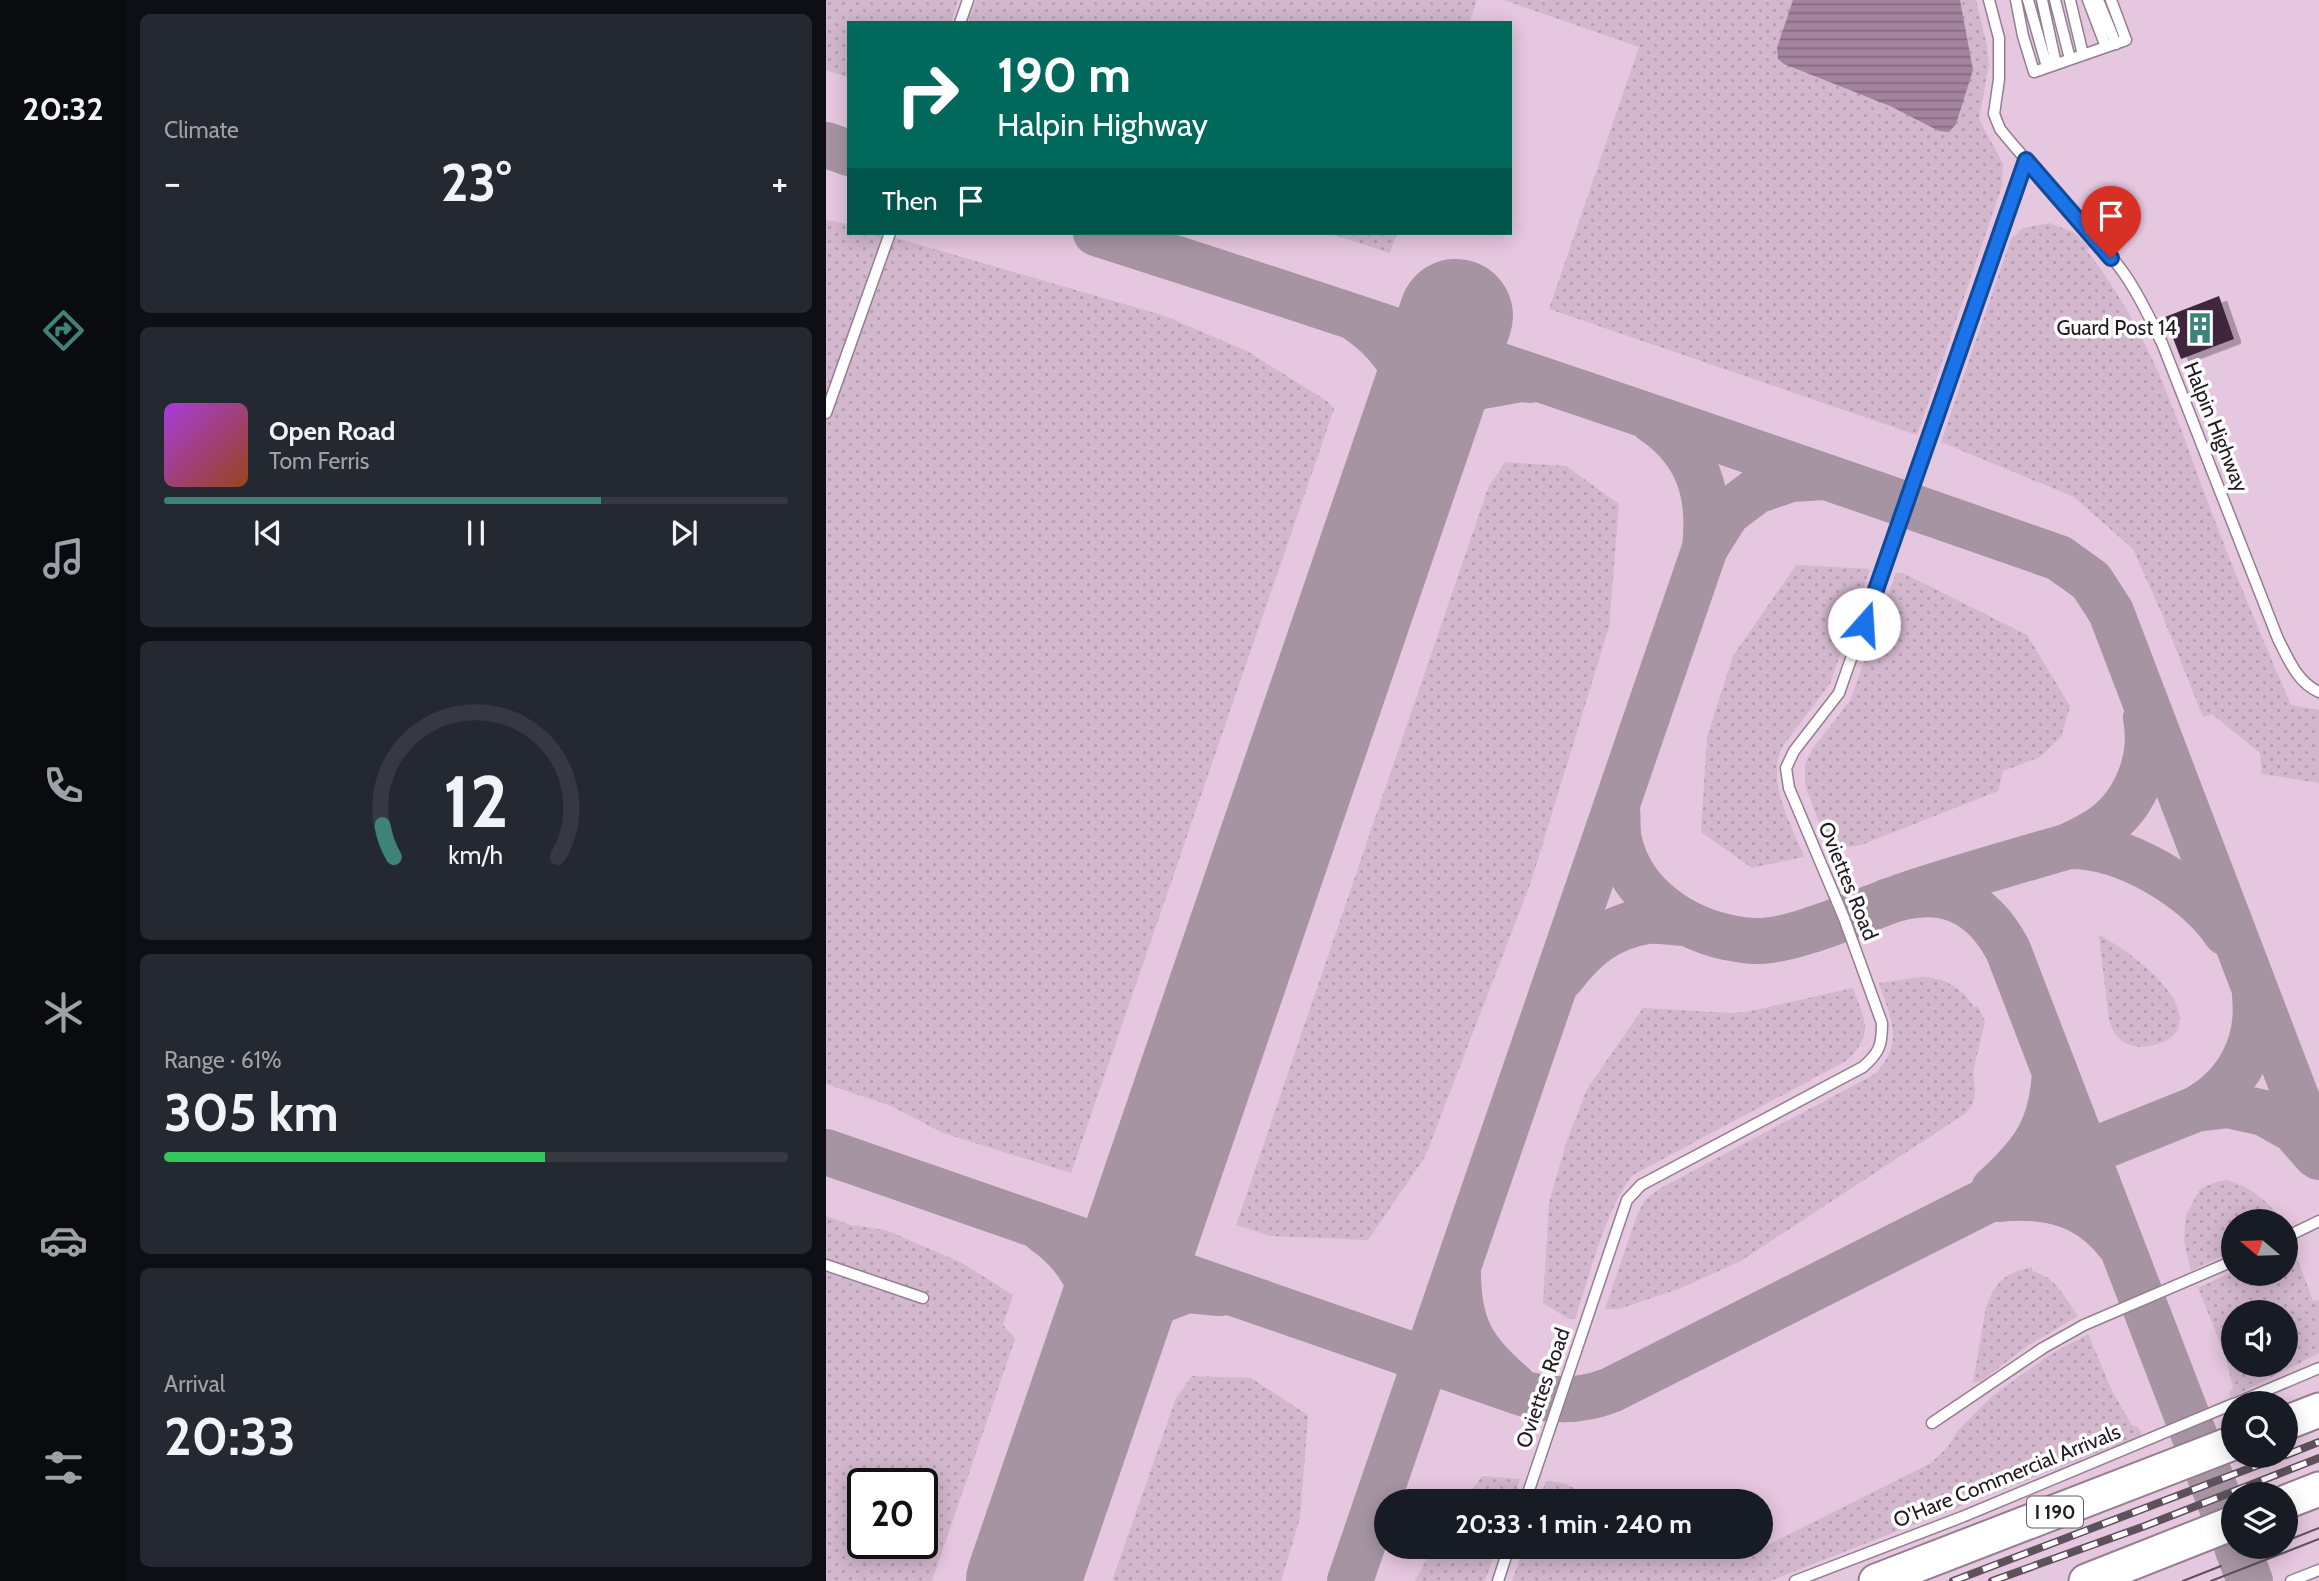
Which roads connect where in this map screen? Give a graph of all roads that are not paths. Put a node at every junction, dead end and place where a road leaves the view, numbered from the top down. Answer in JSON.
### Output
{"nodes":[{"id":1,"x":968,"y":0,"type":"edge"},
{"id":2,"x":1989,"y":0,"type":"edge"},
{"id":3,"x":2016,"y":0,"type":"edge"},
{"id":4,"x":2028,"y":0,"type":"edge"},
{"id":5,"x":2042,"y":0,"type":"edge"},
{"id":6,"x":2055,"y":0,"type":"edge"},
{"id":7,"x":2070,"y":0,"type":"edge"},
{"id":8,"x":2088,"y":0,"type":"edge"},
{"id":9,"x":2098,"y":0,"type":"edge"},
{"id":10,"x":2111,"y":0,"type":"edge"},
{"id":11,"x":961,"y":21,"type":"edge"},
{"id":12,"x":2121,"y":42,"type":"junction"},
{"id":13,"x":2106,"y":47,"type":"junction"},
{"id":14,"x":2083,"y":55,"type":"junction"},
{"id":15,"x":2070,"y":59,"type":"junction"},
{"id":16,"x":2051,"y":66,"type":"junction"},
{"id":17,"x":2026,"y":160,"type":"junction"},
{"id":18,"x":889,"y":235,"type":"edge"},
{"id":19,"x":826,"y":413,"type":"edge"},
{"id":20,"x":2319,"y":692,"type":"edge"},
{"id":21,"x":2319,"y":1221,"type":"edge"},
{"id":22,"x":2298,"y":1231,"type":"edge"},
{"id":23,"x":826,"y":1265,"type":"edge"},
{"id":24,"x":2221,"y":1266,"type":"edge"},
{"id":25,"x":923,"y":1298,"type":"dead end"},
{"id":26,"x":2319,"y":1368,"type":"edge"},
{"id":27,"x":2264,"y":1391,"type":"edge"},
{"id":28,"x":2221,"y":1409,"type":"edge"},
{"id":29,"x":1931,"y":1423,"type":"dead end"},
{"id":30,"x":2221,"y":1448,"type":"edge"},
{"id":31,"x":1529,"y":1489,"type":"edge"},
{"id":32,"x":2319,"y":1489,"type":"edge"},
{"id":33,"x":2298,"y":1497,"type":"edge"},
{"id":34,"x":2221,"y":1528,"type":"edge"},
{"id":35,"x":1505,"y":1559,"type":"edge"},
{"id":36,"x":2319,"y":1570,"type":"edge"},
{"id":37,"x":1498,"y":1581,"type":"edge"},
{"id":38,"x":1795,"y":1581,"type":"edge"},
{"id":39,"x":1876,"y":1581,"type":"edge"},
{"id":40,"x":2085,"y":1581,"type":"edge"},
{"id":41,"x":2291,"y":1581,"type":"edge"}],
"edges":[{"from":1,"to":11,"type":"lane"},
{"from":2,"to":17,"type":"lane","name":"Halpin Highway"},
{"from":3,"to":16,"type":"lane"},
{"from":4,"to":16,"type":"lane"},
{"from":5,"to":16,"type":"lane"},
{"from":6,"to":15,"type":"lane"},
{"from":7,"to":14,"type":"lane"},
{"from":8,"to":13,"type":"lane"},
{"from":9,"to":12,"type":"lane"},
{"from":10,"to":12,"type":"lane"},
{"from":12,"to":13,"type":"lane"},
{"from":13,"to":14,"type":"lane"},
{"from":14,"to":15,"type":"lane"},
{"from":15,"to":16,"type":"lane"},
{"from":17,"to":20,"type":"lane","name":"Halpin Highway"},
{"from":17,"to":31,"type":"lane","name":"Oviettes Road"},
{"from":18,"to":19,"type":"lane"},
{"from":21,"to":22,"type":"lane"},
{"from":23,"to":25,"type":"lane"},
{"from":24,"to":29,"type":"lane"},
{"from":26,"to":27,"type":"lane","name":"O'Hare Commercial Arrivals"},
{"from":28,"to":38,"type":"lane","name":"O'Hare Commercial Arrivals"},
{"from":30,"to":39,"type":"highway","number":"I 190"},
{"from":32,"to":33,"type":"highway"},
{"from":34,"to":40,"type":"highway"},
{"from":35,"to":37,"type":"lane"},
{"from":36,"to":41,"type":"lane"}]}
